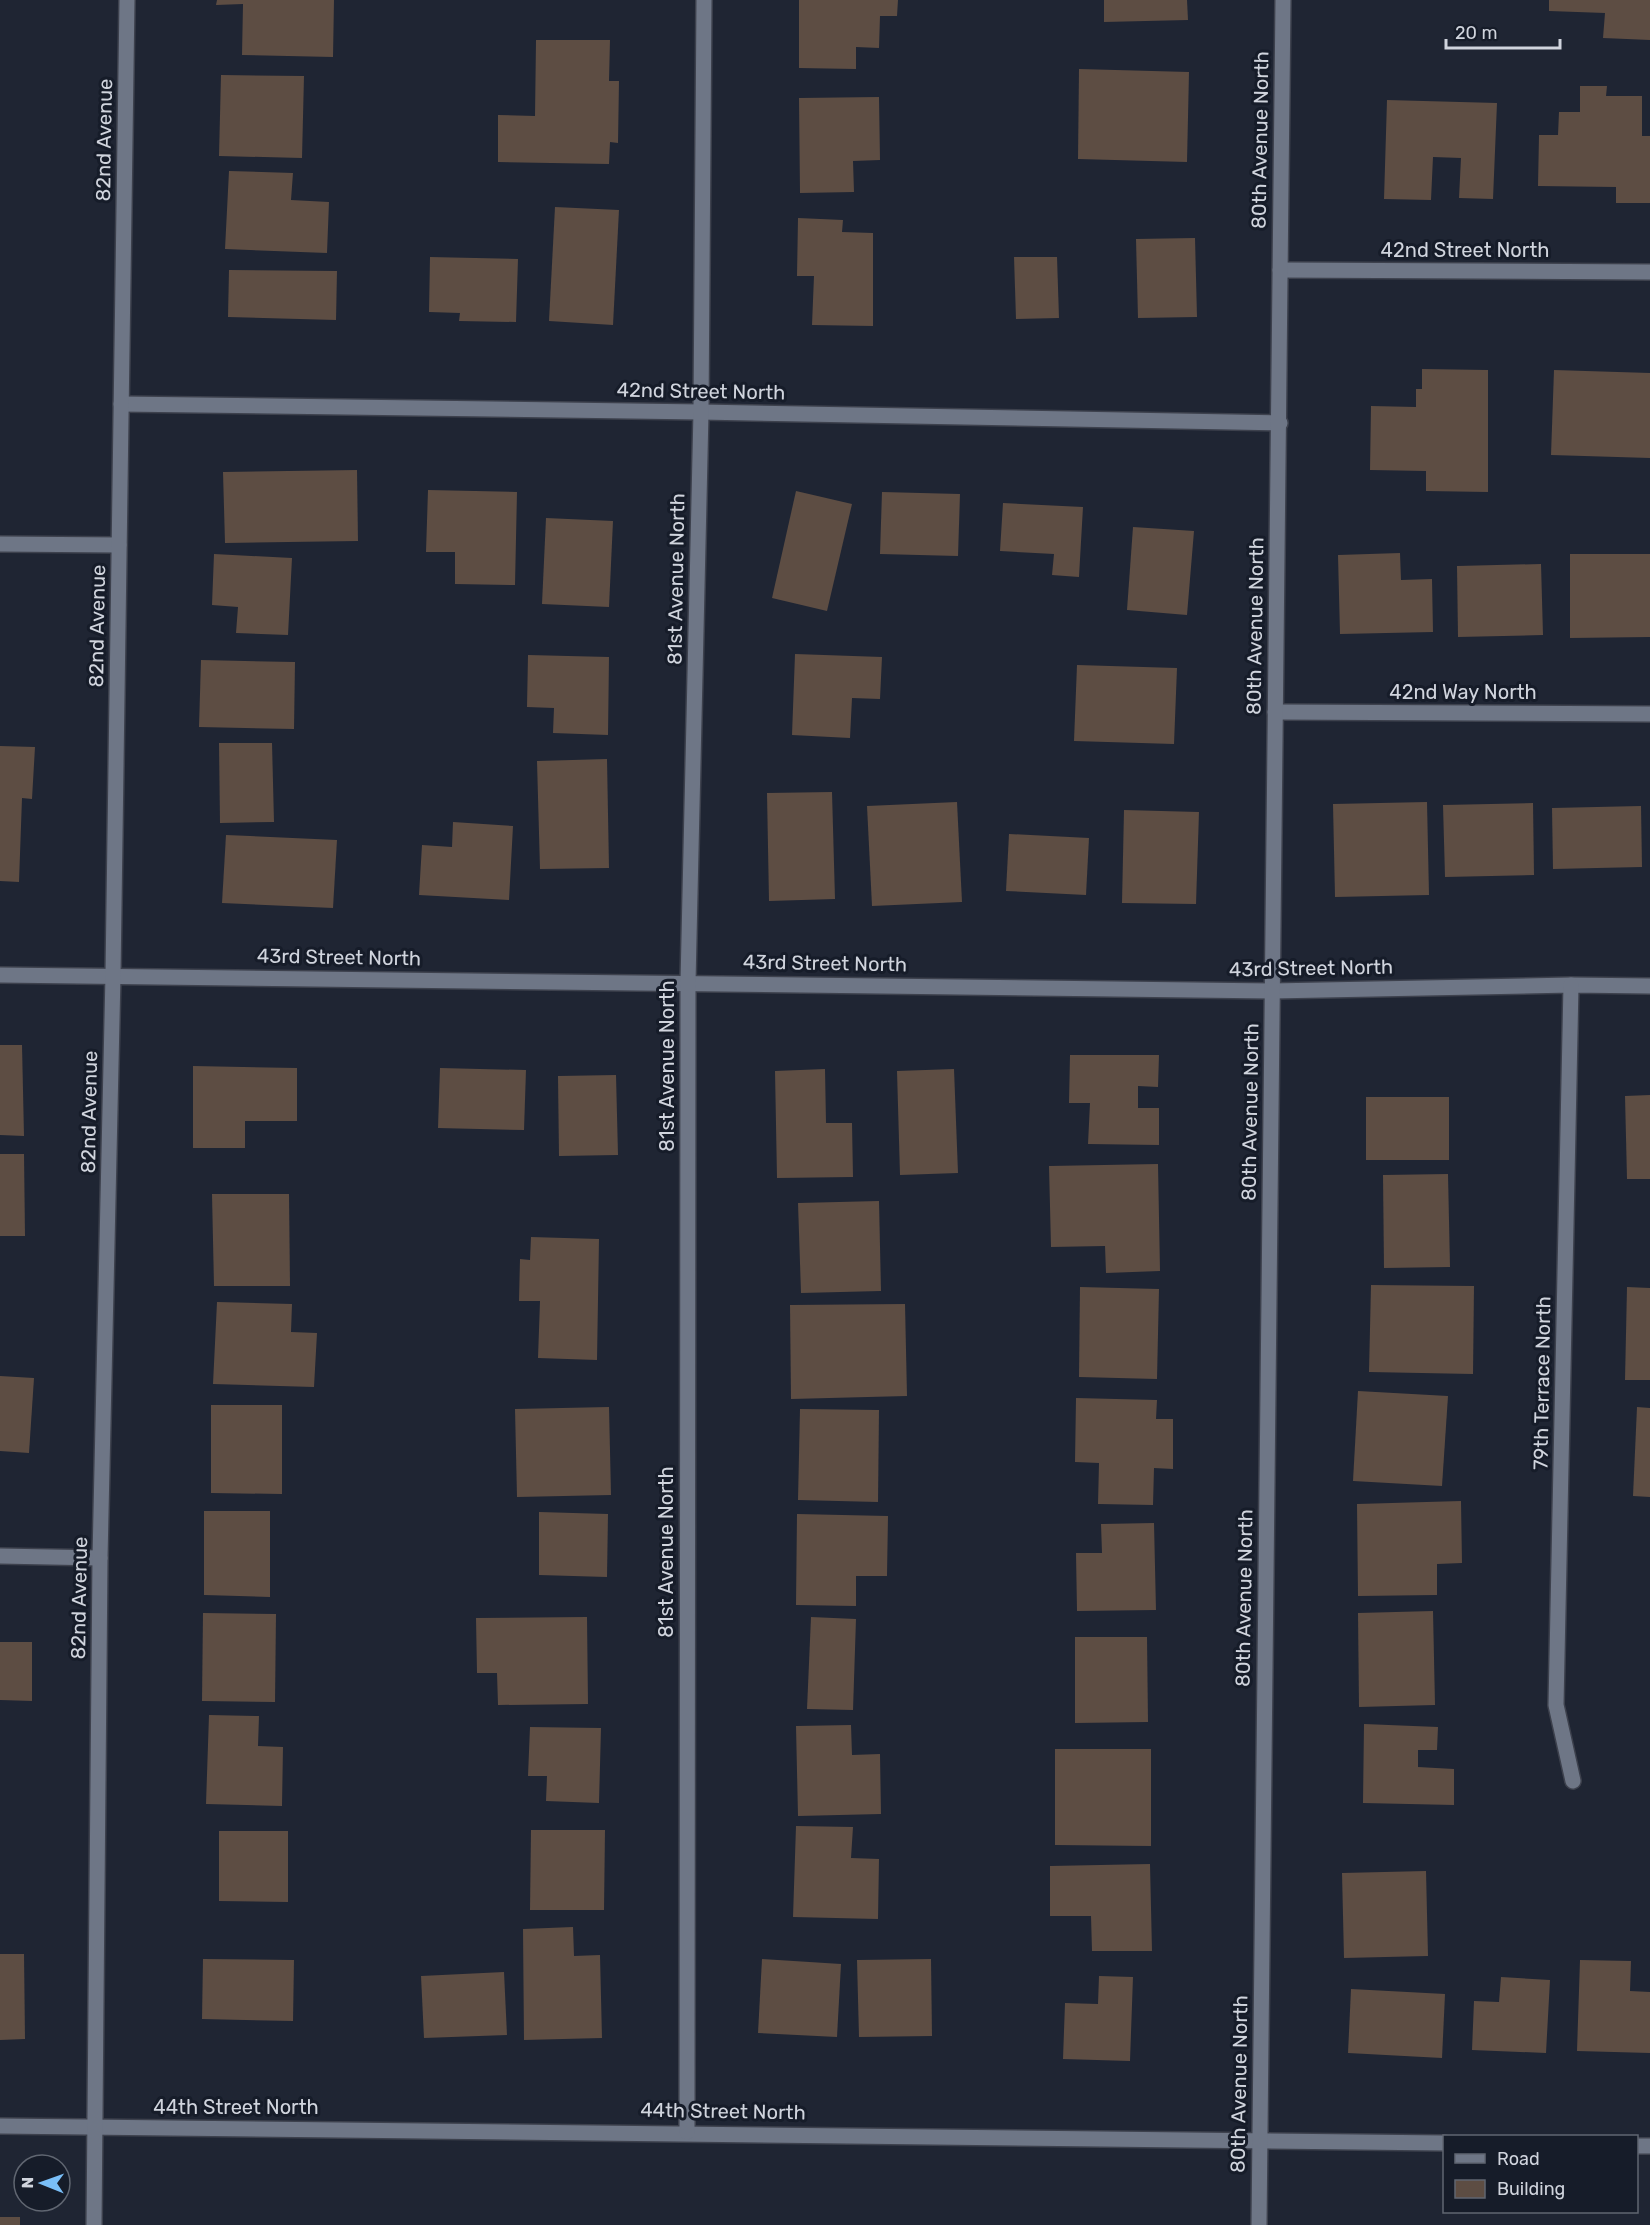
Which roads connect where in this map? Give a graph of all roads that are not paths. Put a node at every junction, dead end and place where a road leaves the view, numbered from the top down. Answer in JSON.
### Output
{"nodes":[{"id":1,"x":127,"y":0,"type":"edge"},
{"id":2,"x":704,"y":0,"type":"edge"},
{"id":3,"x":1283,"y":0,"type":"edge"},
{"id":4,"x":1280,"y":270,"type":"junction"},
{"id":5,"x":1650,"y":272,"type":"edge"},
{"id":6,"x":121,"y":404,"type":"junction"},
{"id":7,"x":701,"y":412,"type":"junction"},
{"id":8,"x":1280,"y":423,"type":"junction"},
{"id":9,"x":0,"y":544,"type":"edge"},
{"id":10,"x":119,"y":545,"type":"junction"},
{"id":11,"x":1275,"y":712,"type":"junction"},
{"id":12,"x":1650,"y":714,"type":"edge"},
{"id":13,"x":0,"y":975,"type":"edge"},
{"id":14,"x":113,"y":975,"type":"junction"},
{"id":15,"x":688,"y":982,"type":"junction"},
{"id":16,"x":1571,"y":985,"type":"junction"},
{"id":17,"x":1650,"y":986,"type":"edge"},
{"id":18,"x":1272,"y":991,"type":"junction"},
{"id":19,"x":0,"y":1556,"type":"edge"},
{"id":20,"x":100,"y":1558,"type":"junction"},
{"id":21,"x":1573,"y":1781,"type":"dead end"},
{"id":22,"x":0,"y":2126,"type":"edge"},
{"id":23,"x":95,"y":2127,"type":"junction"},
{"id":24,"x":687,"y":2132,"type":"junction"},
{"id":25,"x":1260,"y":2139,"type":"junction"},
{"id":26,"x":1443,"y":2142,"type":"edge"},
{"id":27,"x":94,"y":2225,"type":"edge"},
{"id":28,"x":1259,"y":2225,"type":"edge"}],
"edges":[{"from":1,"to":6,"type":"street","name":"82nd Avenue"},
{"from":2,"to":7,"type":"street","name":"81st Avenue North"},
{"from":3,"to":4,"type":"street","name":"80th Avenue North"},
{"from":4,"to":5,"type":"street","name":"42nd Street North"},
{"from":4,"to":8,"type":"street","name":"80th Avenue North"},
{"from":6,"to":7,"type":"street","name":"42nd Street North"},
{"from":6,"to":10,"type":"street","name":"82nd Avenue"},
{"from":7,"to":8,"type":"street","name":"42nd Street North"},
{"from":7,"to":15,"type":"street","name":"81st Avenue North"},
{"from":8,"to":11,"type":"street","name":"80th Avenue North"},
{"from":9,"to":10,"type":"street"},
{"from":10,"to":14,"type":"street","name":"82nd Avenue"},
{"from":11,"to":12,"type":"street","name":"42nd Way North"},
{"from":11,"to":18,"type":"street","name":"80th Avenue North"},
{"from":13,"to":14,"type":"street","name":"43rd Street North"},
{"from":14,"to":15,"type":"street","name":"43rd Street North"},
{"from":14,"to":20,"type":"street","name":"82nd Avenue"},
{"from":15,"to":18,"type":"street","name":"43rd Street North"},
{"from":15,"to":24,"type":"street","name":"81st Avenue North"},
{"from":16,"to":17,"type":"street","name":"43rd Street North"},
{"from":16,"to":18,"type":"street","name":"43rd Street North"},
{"from":16,"to":21,"type":"street","name":"79th Terrace North"},
{"from":18,"to":25,"type":"street","name":"80th Avenue North"},
{"from":19,"to":20,"type":"street"},
{"from":20,"to":23,"type":"street","name":"82nd Avenue"},
{"from":22,"to":23,"type":"street","name":"44th Street North"},
{"from":23,"to":24,"type":"street","name":"44th Street North"},
{"from":23,"to":27,"type":"street","name":"82nd Avenue"},
{"from":24,"to":25,"type":"street","name":"44th Street North"},
{"from":25,"to":26,"type":"street","name":"44th Street North"},
{"from":25,"to":28,"type":"street","name":"80th Avenue North"}]}
